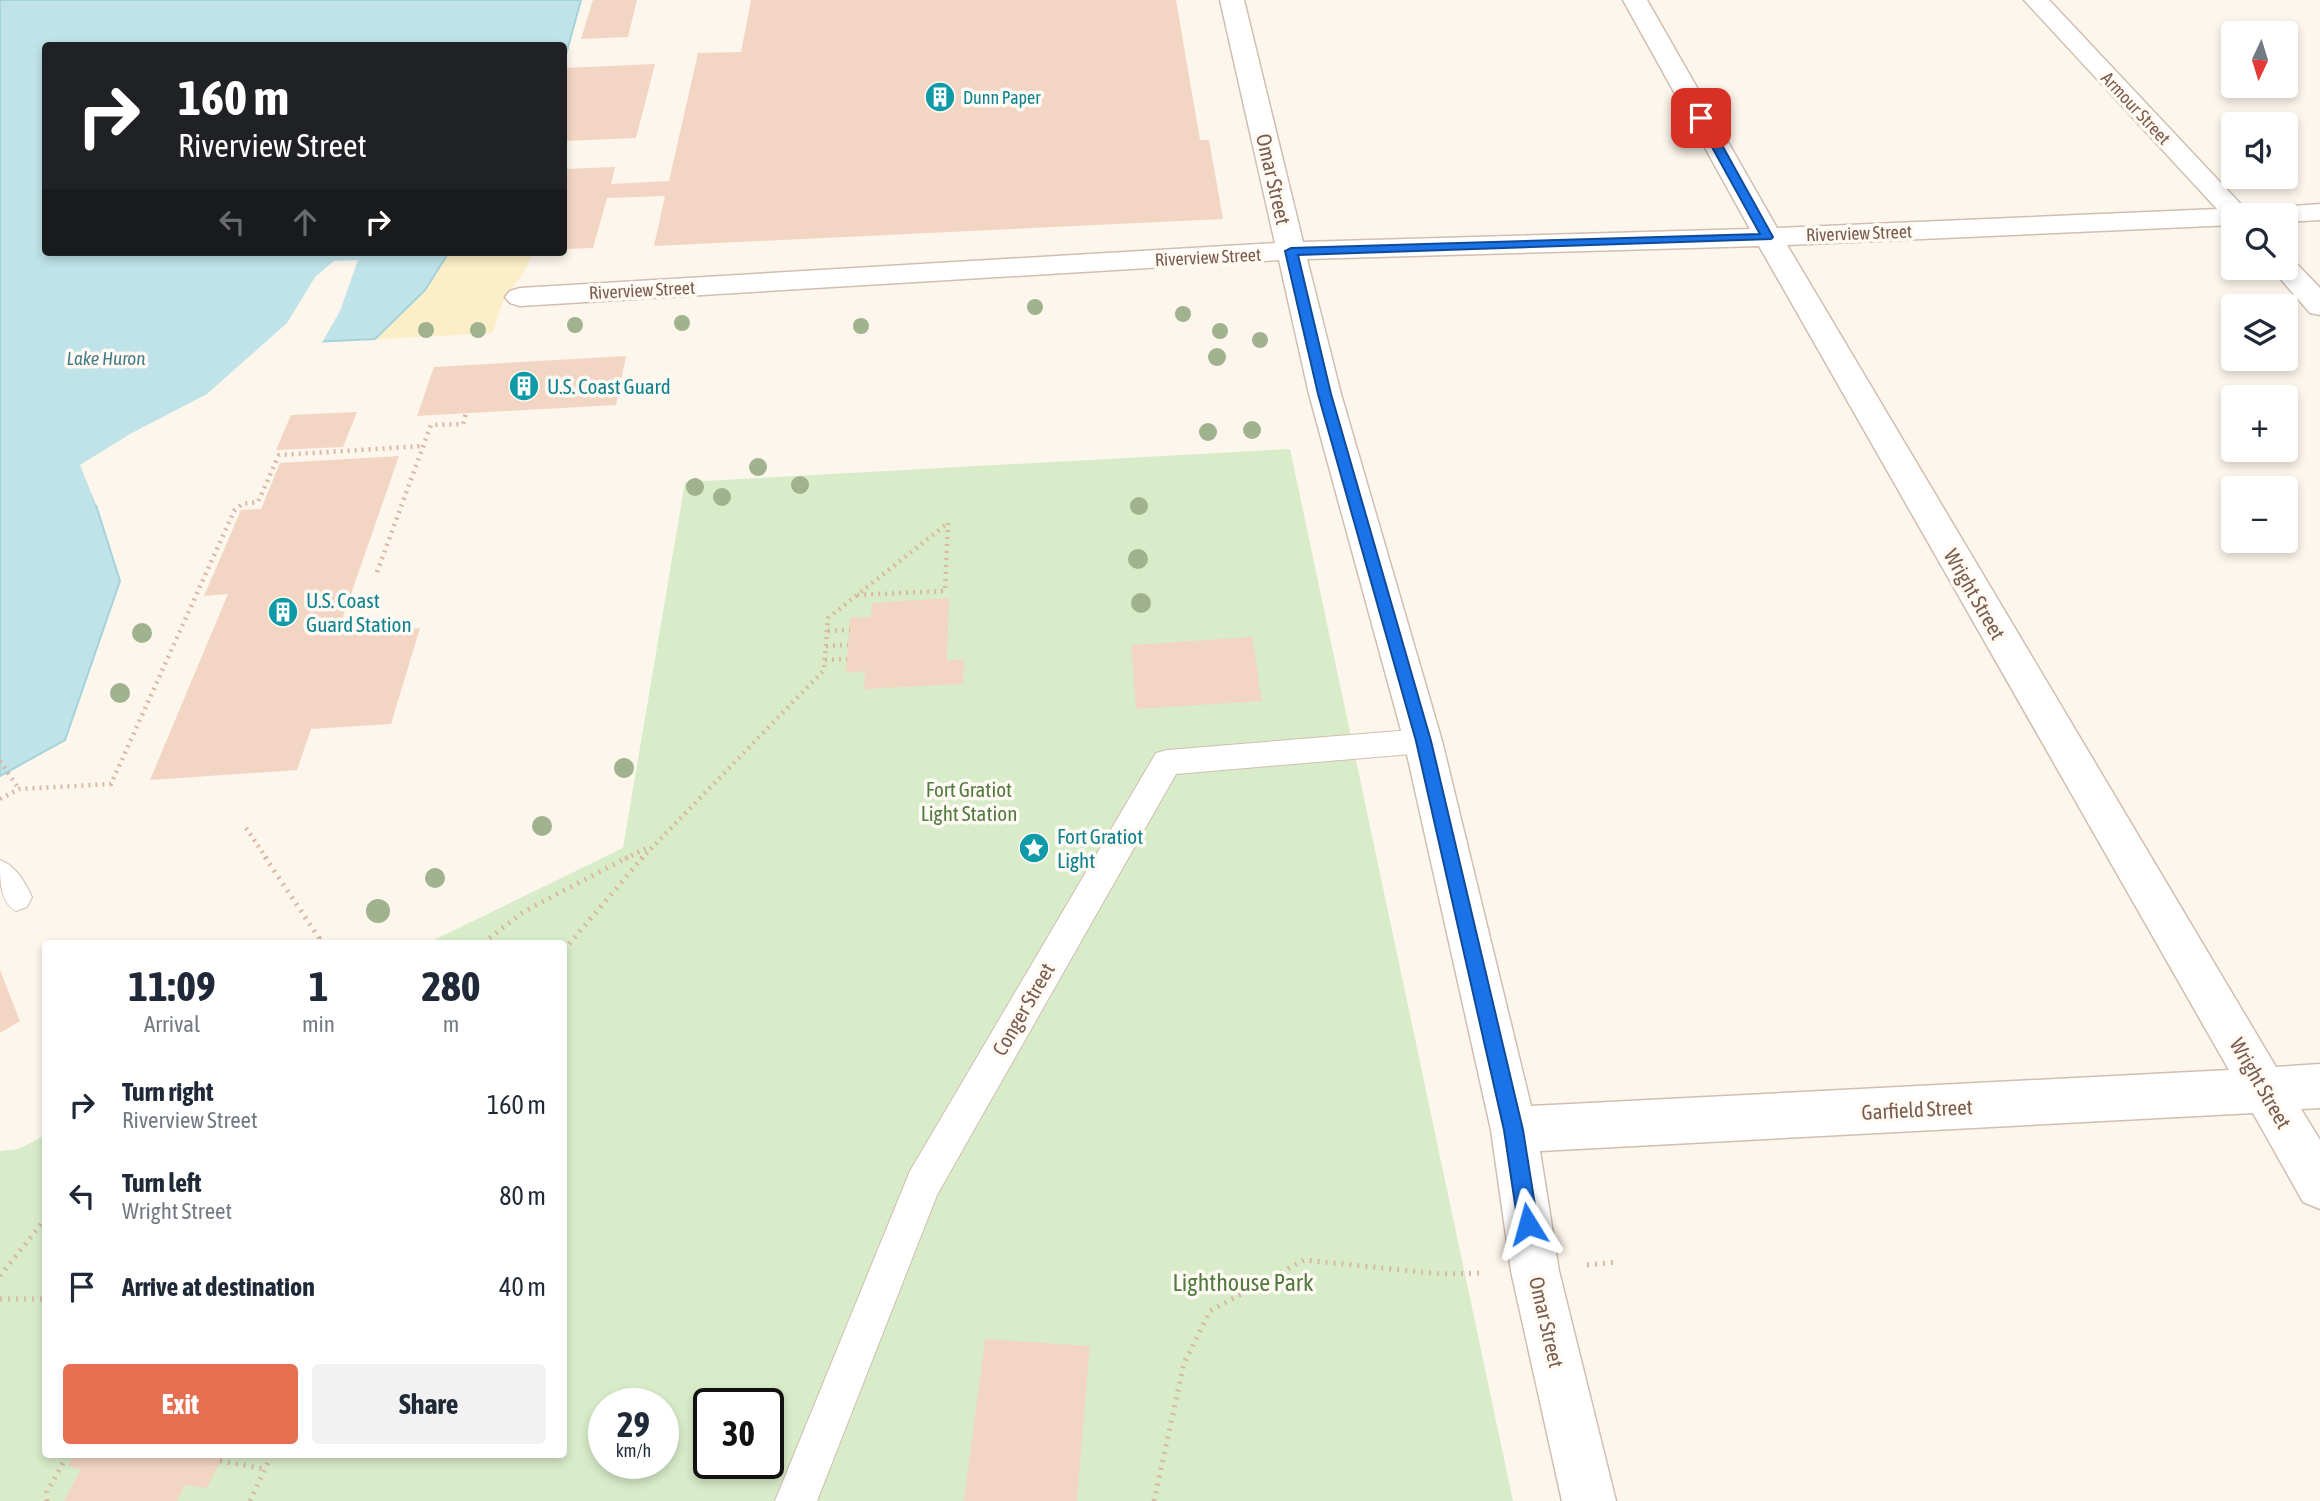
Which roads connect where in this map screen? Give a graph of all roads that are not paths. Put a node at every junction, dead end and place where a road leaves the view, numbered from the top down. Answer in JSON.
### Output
{"nodes":[{"id":1,"x":1232,"y":0,"type":"edge"},
{"id":2,"x":1635,"y":0,"type":"edge"},
{"id":3,"x":2036,"y":0,"type":"edge"},
{"id":4,"x":2223,"y":203,"type":"edge"},
{"id":5,"x":2320,"y":212,"type":"edge"},
{"id":6,"x":2298,"y":213,"type":"edge"},
{"id":7,"x":2221,"y":217,"type":"edge"},
{"id":8,"x":1767,"y":237,"type":"junction"},
{"id":9,"x":1291,"y":251,"type":"junction"},
{"id":10,"x":2296,"y":280,"type":"edge"},
{"id":11,"x":520,"y":298,"type":"dead end"},
{"id":12,"x":2320,"y":306,"type":"edge"},
{"id":13,"x":1423,"y":741,"type":"junction"},
{"id":14,"x":2320,"y":1086,"type":"edge"},
{"id":15,"x":2265,"y":1091,"type":"junction"},
{"id":16,"x":1514,"y":1130,"type":"junction"},
{"id":17,"x":2320,"y":1185,"type":"edge"},
{"id":18,"x":796,"y":1501,"type":"edge"},
{"id":19,"x":1589,"y":1501,"type":"edge"}],
"edges":[{"from":1,"to":9,"type":"street","name":"Omar Street"},
{"from":2,"to":8,"type":"street","name":"Wright Street"},
{"from":3,"to":4,"type":"street","name":"Armour Street"},
{"from":5,"to":6,"type":"street"},
{"from":7,"to":8,"type":"street","name":"Riverview Street"},
{"from":8,"to":9,"type":"street","name":"Riverview Street"},
{"from":8,"to":15,"type":"street","name":"Wright Street"},
{"from":9,"to":11,"type":"street","name":"Riverview Street"},
{"from":9,"to":13,"type":"street","name":"Omar Street"},
{"from":10,"to":12,"type":"street"},
{"from":13,"to":16,"type":"street","name":"Omar Street"},
{"from":13,"to":18,"type":"lane","name":"Conger Street"},
{"from":14,"to":15,"type":"street","name":"Garfield Street"},
{"from":15,"to":16,"type":"street","name":"Garfield Street"},
{"from":15,"to":17,"type":"street","name":"Wright Street"},
{"from":16,"to":19,"type":"street","name":"Omar Street"}]}
